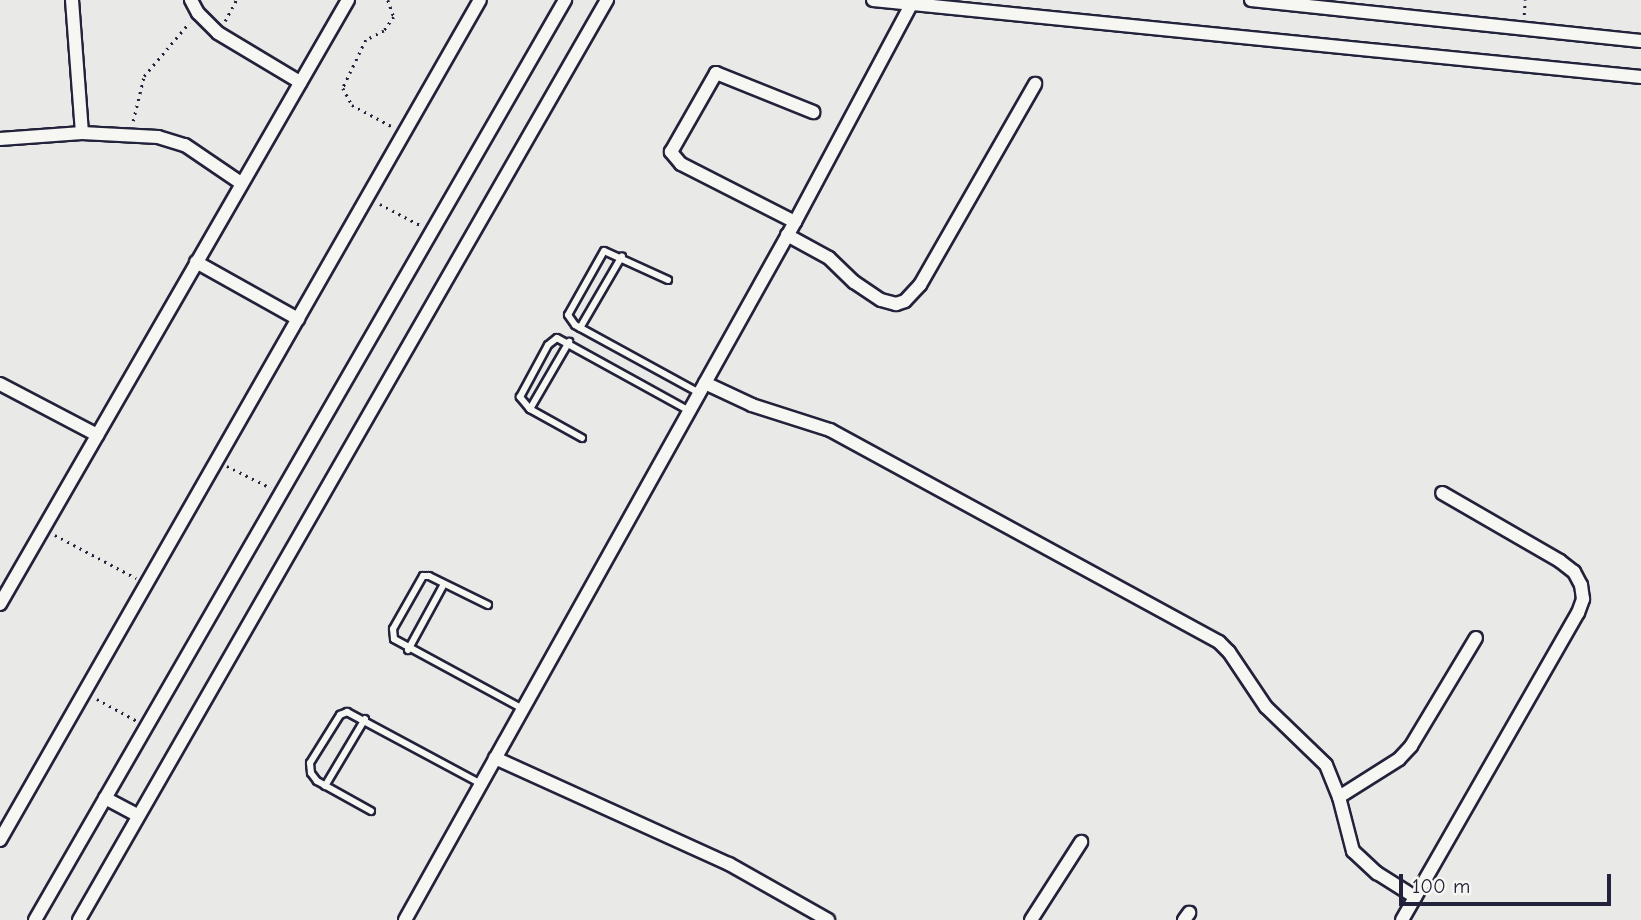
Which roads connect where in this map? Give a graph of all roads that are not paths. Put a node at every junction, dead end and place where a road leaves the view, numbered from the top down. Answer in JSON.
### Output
{"nodes":[{"id":1,"x":72,"y":0,"type":"edge"},
{"id":2,"x":191,"y":0,"type":"edge"},
{"id":3,"x":348,"y":0,"type":"edge"},
{"id":4,"x":480,"y":0,"type":"edge"},
{"id":5,"x":565,"y":0,"type":"edge"},
{"id":6,"x":607,"y":0,"type":"edge"},
{"id":7,"x":873,"y":0,"type":"edge"},
{"id":8,"x":1251,"y":0,"type":"edge"},
{"id":9,"x":910,"y":2,"type":"edge"},
{"id":10,"x":1641,"y":41,"type":"edge"},
{"id":11,"x":1641,"y":77,"type":"edge"},
{"id":12,"x":300,"y":82,"type":"junction"},
{"id":13,"x":1035,"y":85,"type":"dead end"},
{"id":14,"x":813,"y":112,"type":"dead end"},
{"id":15,"x":82,"y":133,"type":"junction"},
{"id":16,"x":0,"y":139,"type":"edge"},
{"id":17,"x":242,"y":183,"type":"junction"},
{"id":18,"x":795,"y":222,"type":"junction"},
{"id":19,"x":788,"y":235,"type":"junction"},
{"id":20,"x":622,"y":256,"type":"junction"},
{"id":21,"x":196,"y":262,"type":"junction"},
{"id":22,"x":668,"y":280,"type":"dead end"},
{"id":23,"x":298,"y":319,"type":"junction"},
{"id":24,"x":580,"y":328,"type":"junction"},
{"id":25,"x":569,"y":342,"type":"junction"},
{"id":26,"x":0,"y":384,"type":"edge"},
{"id":27,"x":702,"y":388,"type":"junction"},
{"id":28,"x":530,"y":409,"type":"junction"},
{"id":29,"x":689,"y":411,"type":"junction"},
{"id":30,"x":97,"y":435,"type":"junction"},
{"id":31,"x":582,"y":438,"type":"dead end"},
{"id":32,"x":1442,"y":493,"type":"dead end"},
{"id":33,"x":444,"y":584,"type":"junction"},
{"id":34,"x":0,"y":604,"type":"edge"},
{"id":35,"x":488,"y":606,"type":"dead end"},
{"id":36,"x":1476,"y":638,"type":"dead end"},
{"id":37,"x":408,"y":650,"type":"junction"},
{"id":38,"x":523,"y":709,"type":"junction"},
{"id":39,"x":365,"y":719,"type":"junction"},
{"id":40,"x":495,"y":758,"type":"junction"},
{"id":41,"x":481,"y":784,"type":"junction"},
{"id":42,"x":325,"y":786,"type":"junction"},
{"id":43,"x":1339,"y":797,"type":"junction"},
{"id":44,"x":104,"y":798,"type":"junction"},
{"id":45,"x":371,"y":811,"type":"dead end"},
{"id":46,"x":137,"y":815,"type":"junction"},
{"id":47,"x":0,"y":840,"type":"edge"},
{"id":48,"x":1081,"y":842,"type":"dead end"},
{"id":49,"x":1415,"y":897,"type":"junction"},
{"id":50,"x":35,"y":920,"type":"edge"},
{"id":51,"x":79,"y":920,"type":"edge"},
{"id":52,"x":405,"y":920,"type":"edge"},
{"id":53,"x":828,"y":920,"type":"edge"},
{"id":54,"x":1031,"y":920,"type":"edge"},
{"id":55,"x":1402,"y":920,"type":"edge"}],
"edges":[{"from":1,"to":15,"type":"street"},
{"from":2,"to":12,"type":"street"},
{"from":3,"to":12,"type":"street"},
{"from":4,"to":23,"type":"street"},
{"from":5,"to":44,"type":"street"},
{"from":6,"to":46,"type":"street"},
{"from":7,"to":9,"type":"street"},
{"from":8,"to":10,"type":"street"},
{"from":9,"to":11,"type":"street"},
{"from":9,"to":18,"type":"street"},
{"from":12,"to":17,"type":"street"},
{"from":13,"to":19,"type":"street"},
{"from":14,"to":18,"type":"street"},
{"from":15,"to":16,"type":"street"},
{"from":15,"to":17,"type":"street"},
{"from":17,"to":21,"type":"street"},
{"from":18,"to":19,"type":"street"},
{"from":19,"to":27,"type":"street"},
{"from":20,"to":22,"type":"lane"},
{"from":20,"to":24,"type":"lane"},
{"from":20,"to":24,"type":"lane"},
{"from":21,"to":23,"type":"street"},
{"from":21,"to":30,"type":"street"},
{"from":23,"to":47,"type":"street"},
{"from":24,"to":27,"type":"lane"},
{"from":25,"to":28,"type":"lane"},
{"from":25,"to":28,"type":"lane"},
{"from":25,"to":29,"type":"lane"},
{"from":26,"to":30,"type":"street"},
{"from":27,"to":29,"type":"street"},
{"from":27,"to":43,"type":"street"},
{"from":28,"to":31,"type":"lane"},
{"from":29,"to":38,"type":"street"},
{"from":30,"to":34,"type":"street"},
{"from":32,"to":49,"type":"street"},
{"from":33,"to":35,"type":"lane"},
{"from":33,"to":37,"type":"lane"},
{"from":33,"to":37,"type":"lane"},
{"from":36,"to":43,"type":"street"},
{"from":37,"to":38,"type":"lane"},
{"from":38,"to":40,"type":"street"},
{"from":39,"to":41,"type":"lane"},
{"from":39,"to":42,"type":"lane"},
{"from":39,"to":42,"type":"lane"},
{"from":40,"to":41,"type":"street"},
{"from":40,"to":53,"type":"street"},
{"from":41,"to":52,"type":"street"},
{"from":42,"to":45,"type":"lane"},
{"from":43,"to":49,"type":"street"},
{"from":44,"to":46,"type":"street"},
{"from":44,"to":50,"type":"street"},
{"from":46,"to":51,"type":"street"},
{"from":48,"to":54,"type":"street"},
{"from":49,"to":55,"type":"street"}]}
